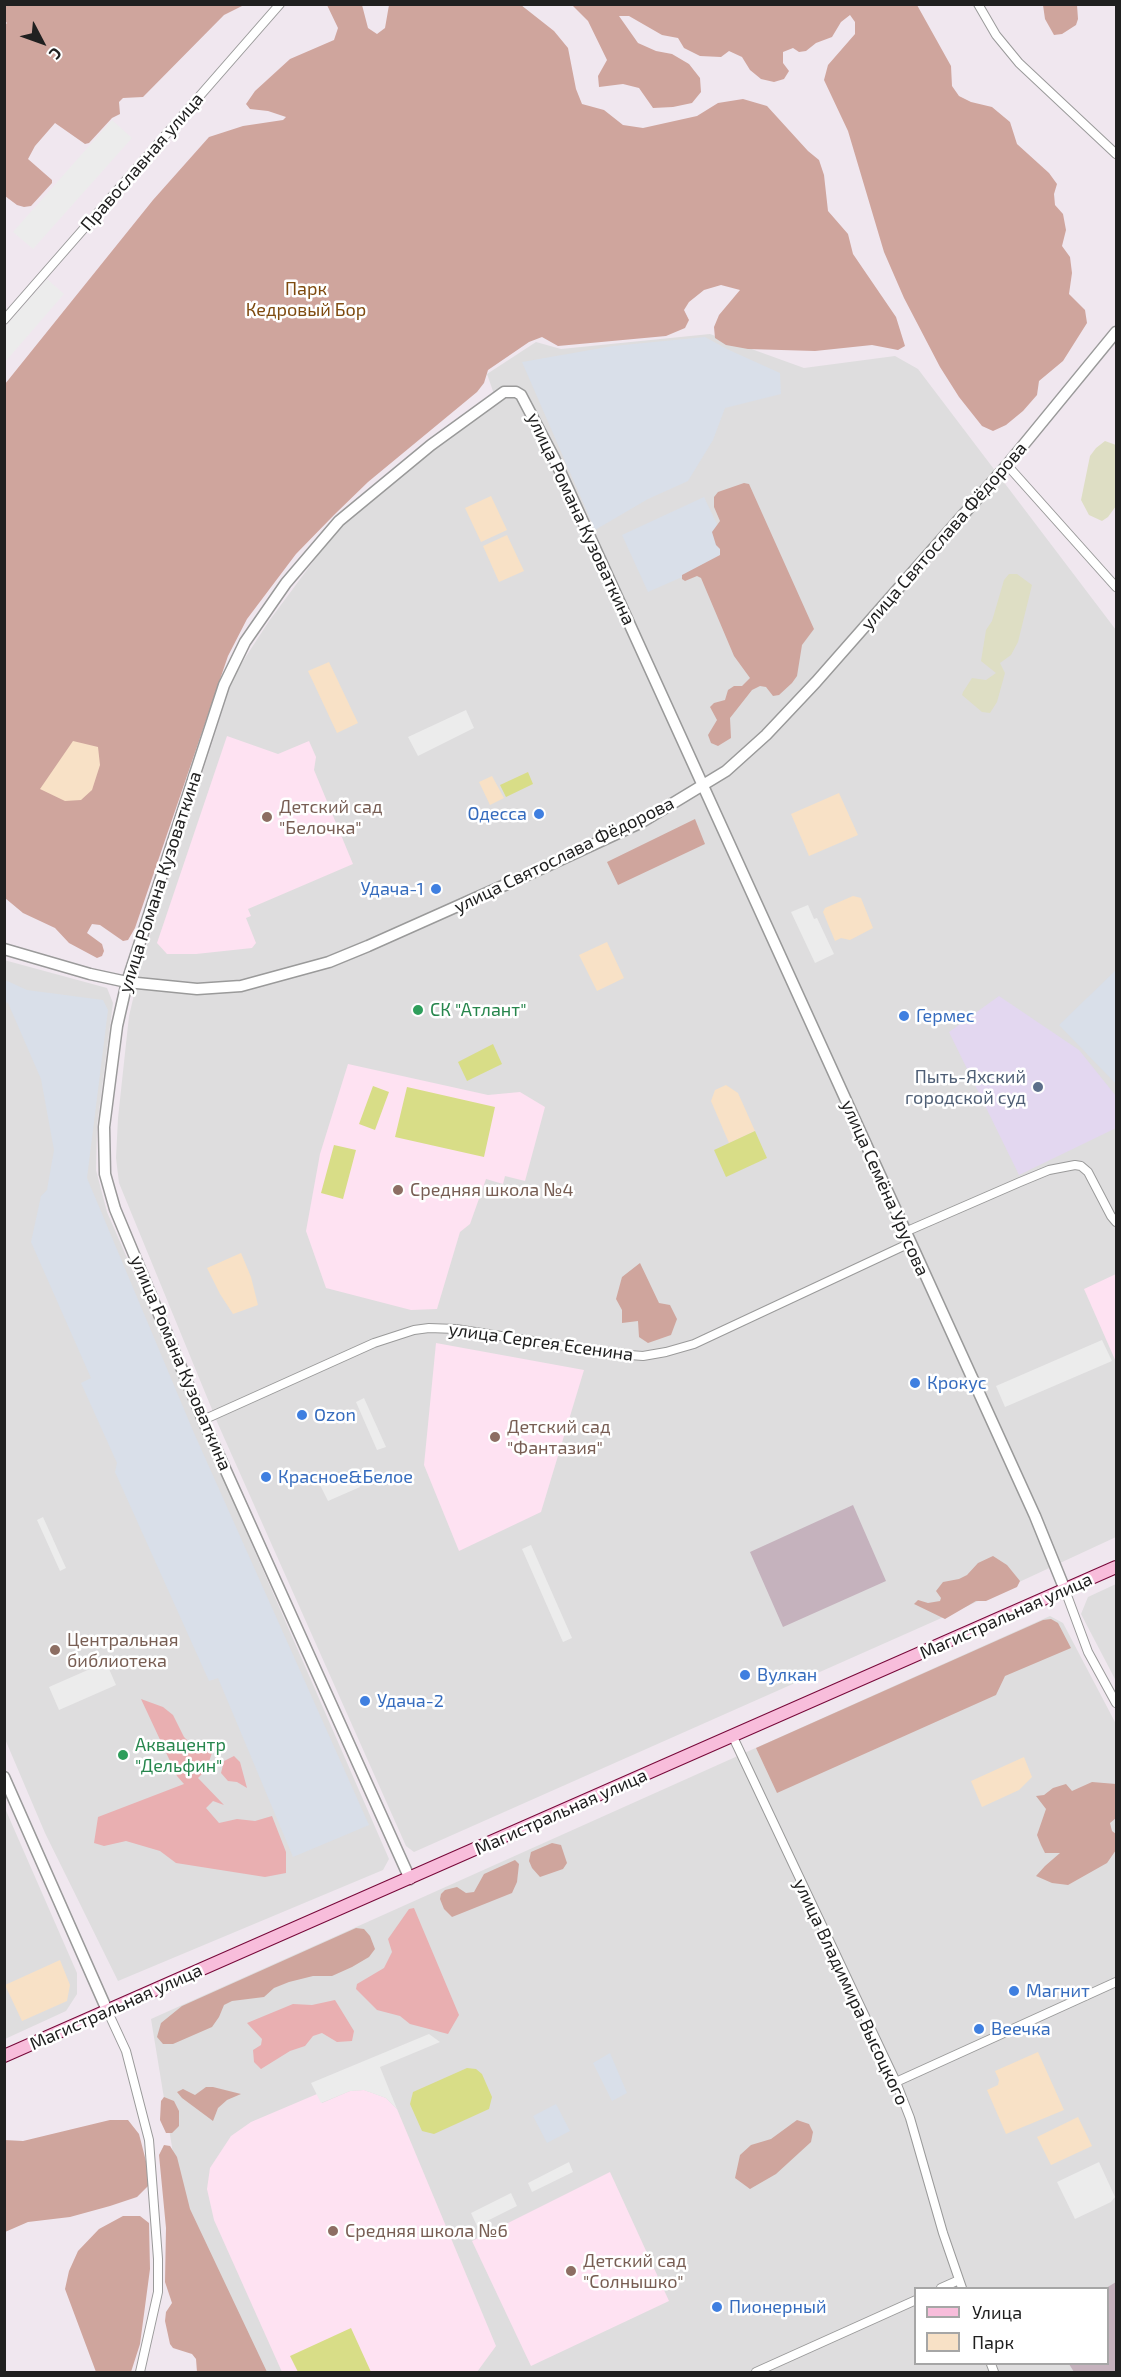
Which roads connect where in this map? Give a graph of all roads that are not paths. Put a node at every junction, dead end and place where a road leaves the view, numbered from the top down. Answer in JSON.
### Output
{"nodes":[{"id":1,"x":280,"y":4,"type":"edge"},
{"id":2,"x":978,"y":4,"type":"edge"},
{"id":3,"x":1116,"y":154,"type":"edge"},
{"id":4,"x":4,"y":320,"type":"edge"},
{"id":5,"x":1116,"y":332,"type":"edge"},
{"id":6,"x":1007,"y":465,"type":"junction"},
{"id":7,"x":1116,"y":587,"type":"edge"},
{"id":8,"x":704,"y":786,"type":"junction"},
{"id":9,"x":4,"y":949,"type":"edge"},
{"id":10,"x":127,"y":982,"type":"junction"},
{"id":11,"x":1116,"y":1222,"type":"edge"},
{"id":12,"x":905,"y":1232,"type":"junction"},
{"id":13,"x":909,"y":1243,"type":"junction"},
{"id":14,"x":203,"y":1420,"type":"junction"},
{"id":15,"x":1116,"y":1567,"type":"edge"},
{"id":16,"x":1065,"y":1590,"type":"junction"},
{"id":17,"x":1116,"y":1703,"type":"edge"},
{"id":18,"x":733,"y":1737,"type":"junction"},
{"id":19,"x":4,"y":1777,"type":"edge"},
{"id":20,"x":410,"y":1879,"type":"junction"},
{"id":21,"x":1116,"y":1982,"type":"edge"},
{"id":22,"x":107,"y":2010,"type":"junction"},
{"id":23,"x":4,"y":2056,"type":"edge"},
{"id":24,"x":896,"y":2082,"type":"junction"},
{"id":25,"x":961,"y":2284,"type":"edge"},
{"id":26,"x":914,"y":2300,"type":"edge"},
{"id":27,"x":140,"y":2373,"type":"edge"},
{"id":28,"x":756,"y":2373,"type":"edge"}],
"edges":[{"from":1,"to":4,"type":"street","name":"Православная улица"},
{"from":2,"to":3,"type":"street"},
{"from":5,"to":6,"type":"street","name":"улица Святослава Фёдорова"},
{"from":6,"to":7,"type":"street"},
{"from":6,"to":8,"type":"street","name":"улица Святослава Фёдорова"},
{"from":8,"to":10,"type":"street","name":"улица Святослава Фёдорова"},
{"from":8,"to":10,"type":"street","name":"улица Романа Кузоваткина"},
{"from":8,"to":12,"type":"street","name":"улица Семёна Урусова"},
{"from":9,"to":10,"type":"street","name":"улица Святослава Фёдорова"},
{"from":10,"to":14,"type":"street","name":"улица Романа Кузоваткина"},
{"from":11,"to":12,"type":"street"},
{"from":12,"to":13,"type":"street","name":"улица Семёна Урусова"},
{"from":13,"to":14,"type":"street","name":"улица Сергея Есенина"},
{"from":13,"to":16,"type":"street","name":"улица Семёна Урусова"},
{"from":14,"to":20,"type":"street","name":"улица Романа Кузоваткина"},
{"from":15,"to":16,"type":"main road","name":"Магистральная улица"},
{"from":16,"to":17,"type":"street"},
{"from":16,"to":18,"type":"main road","name":"Магистральная улица"},
{"from":18,"to":20,"type":"main road","name":"Магистральная улица"},
{"from":18,"to":24,"type":"street","name":"улица Владимира Высоцкого"},
{"from":19,"to":22,"type":"street"},
{"from":20,"to":22,"type":"main road","name":"Магистральная улица"},
{"from":21,"to":24,"type":"street"},
{"from":22,"to":23,"type":"main road","name":"Магистральная улица"},
{"from":22,"to":27,"type":"street"},
{"from":24,"to":25,"type":"street","name":"улица Владимира Высоцкого"},
{"from":26,"to":28,"type":"street"}]}
